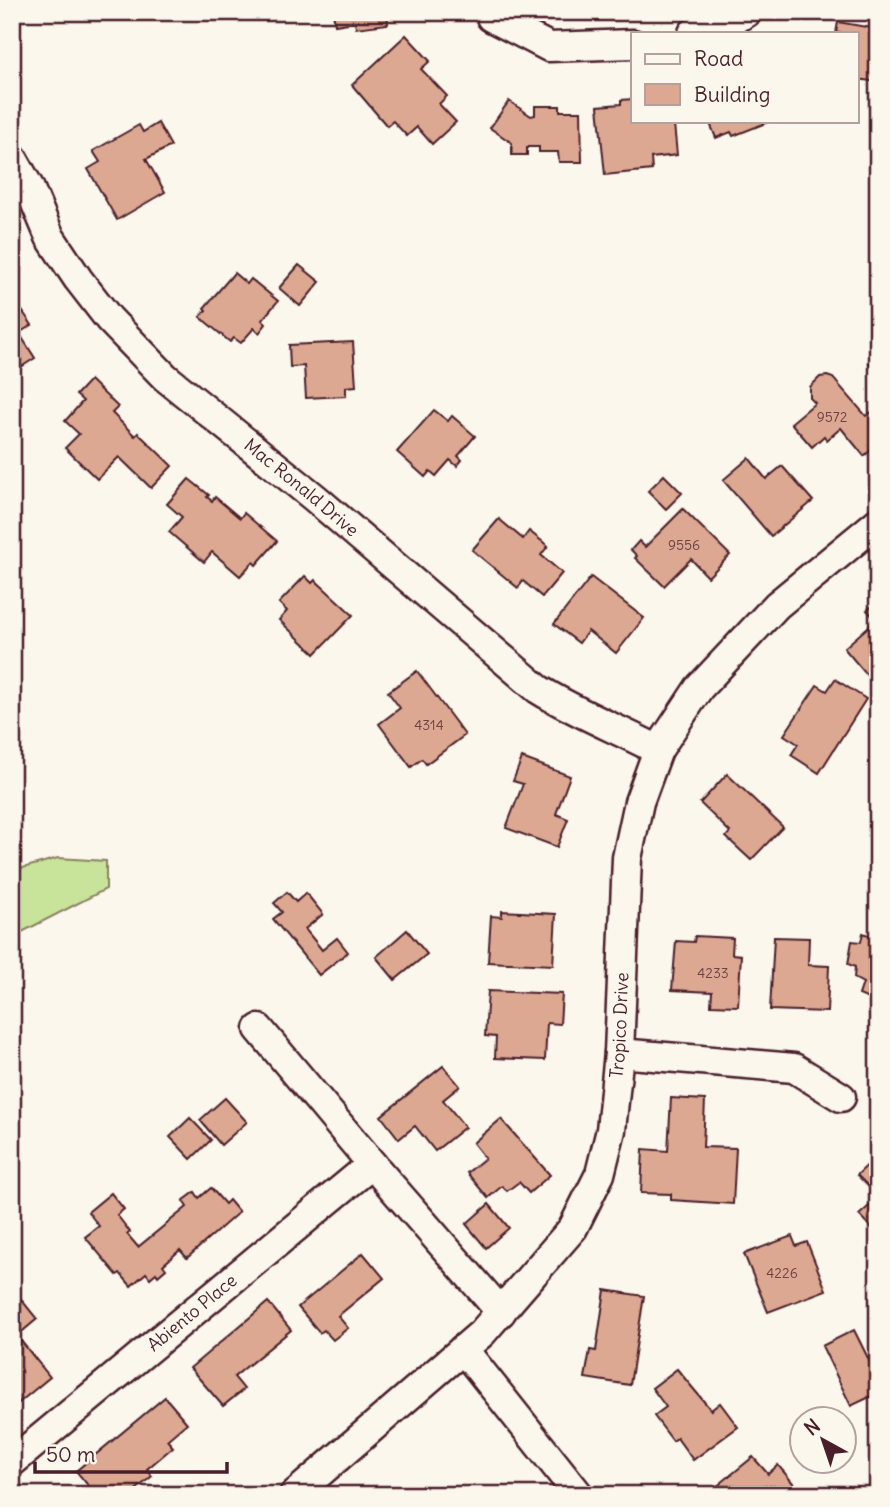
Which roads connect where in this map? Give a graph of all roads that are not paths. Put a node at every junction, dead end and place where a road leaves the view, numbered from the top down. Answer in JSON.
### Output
{"nodes":[{"id":1,"x":747,"y":12,"type":"edge"},
{"id":2,"x":491,"y":17,"type":"dead end"},
{"id":3,"x":696,"y":32,"type":"edge"},
{"id":4,"x":631,"y":44,"type":"edge"},
{"id":5,"x":12,"y":157,"type":"edge"},
{"id":6,"x":878,"y":522,"type":"edge"},
{"id":7,"x":658,"y":750,"type":"junction"},
{"id":8,"x":260,"y":1029,"type":"dead end"},
{"id":9,"x":619,"y":1053,"type":"junction"},
{"id":10,"x":841,"y":1097,"type":"dead end"},
{"id":11,"x":372,"y":1164,"type":"junction"},
{"id":12,"x":501,"y":1312,"type":"junction"},
{"id":13,"x":463,"y":1349,"type":"junction"},
{"id":14,"x":12,"y":1461,"type":"edge"},
{"id":15,"x":294,"y":1495,"type":"edge"},
{"id":16,"x":579,"y":1495,"type":"edge"}],
"edges":[{"from":1,"to":3,"type":"street"},
{"from":2,"to":4,"type":"street"},
{"from":5,"to":7,"type":"street","name":"Mac Ronald Drive"},
{"from":6,"to":7,"type":"street","name":"Tropico Drive"},
{"from":7,"to":9,"type":"street","name":"Tropico Drive"},
{"from":8,"to":11,"type":"street"},
{"from":9,"to":10,"type":"street"},
{"from":9,"to":12,"type":"street","name":"Tropico Drive"},
{"from":11,"to":12,"type":"street"},
{"from":11,"to":14,"type":"street","name":"Abiento Place"},
{"from":12,"to":13,"type":"street","name":"Tropico Drive"},
{"from":13,"to":15,"type":"street","name":"Tropico Drive"},
{"from":13,"to":16,"type":"street"}]}
